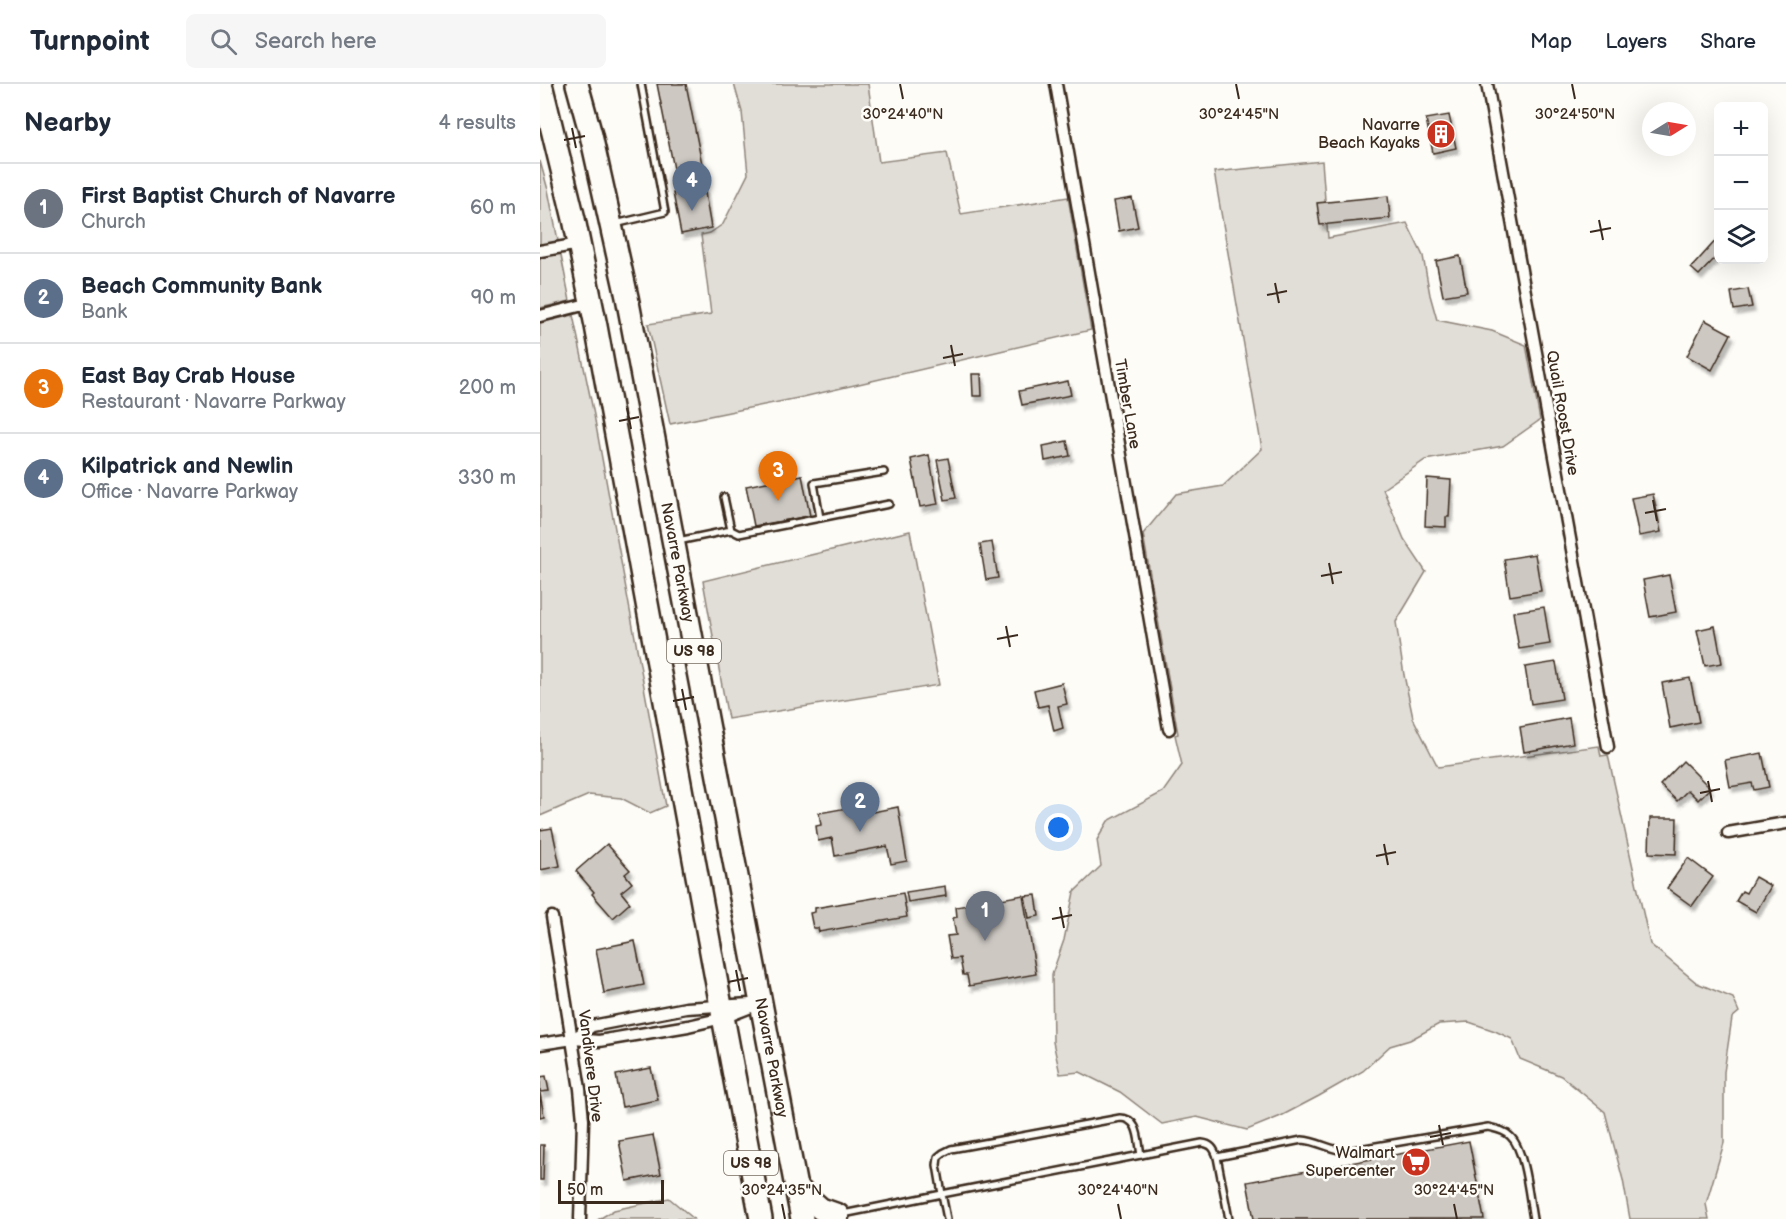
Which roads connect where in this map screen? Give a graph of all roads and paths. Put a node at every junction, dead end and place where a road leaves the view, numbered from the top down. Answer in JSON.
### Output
{"nodes":[{"id":1,"x":541,"y":84,"type":"edge"},
{"id":2,"x":577,"y":84,"type":"edge"},
{"id":3,"x":641,"y":84,"type":"edge"},
{"id":4,"x":1056,"y":84,"type":"edge"},
{"id":5,"x":1487,"y":84,"type":"edge"},
{"id":6,"x":611,"y":225,"type":"junction"},
{"id":7,"x":579,"y":244,"type":"junction"},
{"id":8,"x":540,"y":251,"type":"edge"},
{"id":9,"x":591,"y":303,"type":"junction"},
{"id":10,"x":540,"y":315,"type":"edge"},
{"id":11,"x":884,"y":472,"type":"dead end"},
{"id":12,"x":724,"y":497,"type":"dead end"},
{"id":13,"x":889,"y":504,"type":"dead end"},
{"id":14,"x":820,"y":518,"type":"junction"},
{"id":15,"x":731,"y":530,"type":"junction"},
{"id":16,"x":673,"y":542,"type":"junction"},
{"id":17,"x":1169,"y":729,"type":"dead end"},
{"id":18,"x":1608,"y":747,"type":"dead end"},
{"id":19,"x":1786,"y":823,"type":"edge"},
{"id":20,"x":1728,"y":833,"type":"dead end"},
{"id":21,"x":552,"y":917,"type":"dead end"},
{"id":22,"x":761,"y":1003,"type":"junction"},
{"id":23,"x":722,"y":1012,"type":"junction"},
{"id":24,"x":573,"y":1039,"type":"junction"},
{"id":25,"x":540,"y":1044,"type":"edge"},
{"id":26,"x":1141,"y":1155,"type":"junction"},
{"id":27,"x":1217,"y":1156,"type":"junction"},
{"id":28,"x":796,"y":1187,"type":"junction"},
{"id":29,"x":942,"y":1194,"type":"junction"},
{"id":30,"x":836,"y":1217,"type":"edge"},
{"id":31,"x":580,"y":1219,"type":"edge"},
{"id":32,"x":762,"y":1219,"type":"edge"},
{"id":33,"x":802,"y":1219,"type":"edge"},
{"id":34,"x":947,"y":1219,"type":"edge"},
{"id":35,"x":1229,"y":1219,"type":"edge"},
{"id":36,"x":1533,"y":1219,"type":"edge"}],
"edges":[{"from":1,"to":7,"type":"highway","number":"US 98"},
{"from":2,"to":6,"type":"highway","name":"Navarre Parkway","number":"US 98"},
{"from":3,"to":6,"type":"lane"},
{"from":4,"to":17,"type":"street","name":"Timber Lane"},
{"from":5,"to":18,"type":"street","name":"Quail Roost Drive"},
{"from":6,"to":16,"type":"highway","name":"Navarre Parkway","number":"US 98"},
{"from":7,"to":8,"type":"street"},
{"from":7,"to":9,"type":"highway","number":"US 98"},
{"from":9,"to":10,"type":"street"},
{"from":9,"to":23,"type":"highway","number":"US 98"},
{"from":11,"to":14,"type":"lane"},
{"from":12,"to":15,"type":"lane"},
{"from":13,"to":14,"type":"lane"},
{"from":14,"to":15,"type":"lane"},
{"from":15,"to":16,"type":"lane"},
{"from":16,"to":22,"type":"highway","name":"Navarre Parkway","number":"US 98"},
{"from":19,"to":20,"type":"street"},
{"from":21,"to":24,"type":"street","name":"Vandivere Drive"},
{"from":22,"to":23,"type":"street"},
{"from":22,"to":28,"type":"highway","name":"Navarre Parkway","number":"US 98"},
{"from":23,"to":24,"type":"street"},
{"from":23,"to":24,"type":"street"},
{"from":23,"to":32,"type":"highway","number":"US 98"},
{"from":24,"to":25,"type":"street"},
{"from":24,"to":31,"type":"street","name":"Vandivere Drive"},
{"from":26,"to":27,"type":"lane"},
{"from":26,"to":29,"type":"lane"},
{"from":26,"to":29,"type":"lane"},
{"from":27,"to":35,"type":"lane"},
{"from":27,"to":36,"type":"lane"},
{"from":28,"to":30,"type":"highway"},
{"from":28,"to":33,"type":"highway","name":"Navarre Parkway","number":"US 98"},
{"from":29,"to":30,"type":"lane"},
{"from":29,"to":34,"type":"lane"}]}
